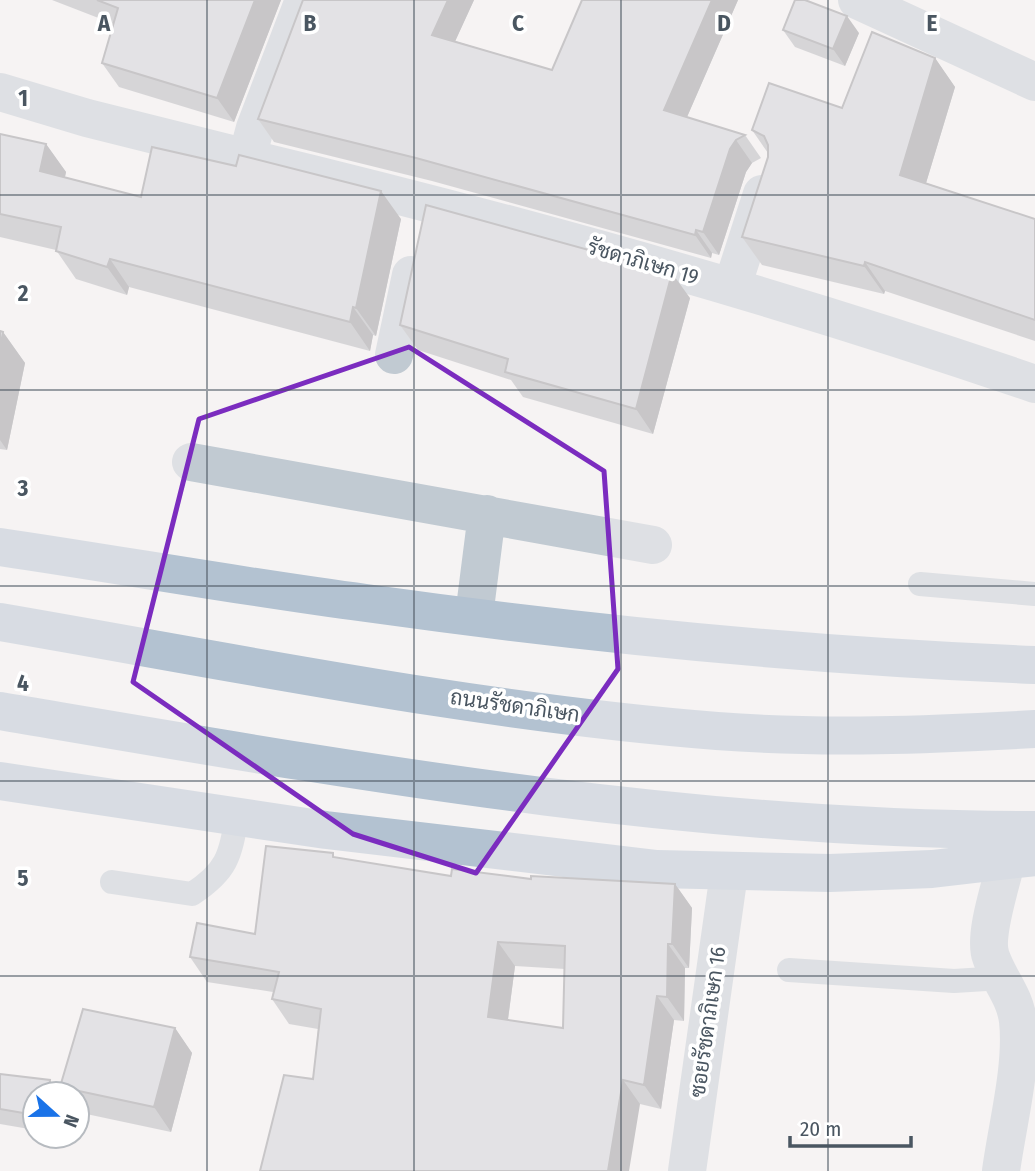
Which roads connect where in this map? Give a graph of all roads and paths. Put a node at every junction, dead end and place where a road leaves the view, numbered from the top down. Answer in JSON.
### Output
{"nodes":[{"id":1,"x":304,"y":0,"type":"edge"},
{"id":2,"x":856,"y":0,"type":"edge"},
{"id":3,"x":1035,"y":82,"type":"edge"},
{"id":4,"x":0,"y":92,"type":"edge"},
{"id":5,"x":247,"y":158,"type":"junction"},
{"id":6,"x":767,"y":179,"type":"edge"},
{"id":7,"x":427,"y":202,"type":"junction"},
{"id":8,"x":732,"y":287,"type":"junction"},
{"id":9,"x":394,"y":355,"type":"dead end"},
{"id":10,"x":1035,"y":384,"type":"edge"},
{"id":11,"x":191,"y":462,"type":"dead end"},
{"id":12,"x":487,"y":514,"type":"junction"},
{"id":13,"x":653,"y":545,"type":"dead end"},
{"id":14,"x":0,"y":547,"type":"edge"},
{"id":15,"x":920,"y":584,"type":"dead end"},
{"id":16,"x":1035,"y":594,"type":"edge"},
{"id":17,"x":474,"y":616,"type":"junction"},
{"id":18,"x":0,"y":622,"type":"edge"},
{"id":19,"x":1035,"y":665,"type":"edge"},
{"id":20,"x":0,"y":711,"type":"edge"},
{"id":21,"x":1035,"y":729,"type":"edge"},
{"id":22,"x":0,"y":781,"type":"edge"},
{"id":23,"x":237,"y":816,"type":"junction"},
{"id":24,"x":1035,"y":830,"type":"edge"},
{"id":25,"x":1020,"y":859,"type":"edge"},
{"id":26,"x":729,"y":873,"type":"junction"},
{"id":27,"x":112,"y":882,"type":"dead end"},
{"id":28,"x":789,"y":970,"type":"dead end"},
{"id":29,"x":1002,"y":978,"type":"junction"},
{"id":30,"x":687,"y":1171,"type":"edge"},
{"id":31,"x":1001,"y":1171,"type":"edge"}],
"edges":[{"from":1,"to":5,"type":"street"},
{"from":2,"to":3,"type":"street"},
{"from":4,"to":5,"type":"street","name":"รัชดาภิเษก 19"},
{"from":5,"to":7,"type":"street","name":"รัชดาภิเษก 19"},
{"from":6,"to":8,"type":"street"},
{"from":7,"to":8,"type":"street","name":"รัชดาภิเษก 19"},
{"from":7,"to":9,"type":"street"},
{"from":8,"to":10,"type":"street","name":"รัชดาภิเษก 19"},
{"from":11,"to":12,"type":"street"},
{"from":12,"to":13,"type":"street"},
{"from":12,"to":17,"type":"street"},
{"from":14,"to":17,"type":"main road"},
{"from":15,"to":16,"type":"lane"},
{"from":17,"to":19,"type":"main road"},
{"from":18,"to":21,"type":"main road","name":"ถนนรัชดาภิเษก"},
{"from":20,"to":24,"type":"main road"},
{"from":22,"to":23,"type":"main road"},
{"from":23,"to":26,"type":"main road"},
{"from":23,"to":27,"type":"lane"},
{"from":25,"to":26,"type":"main road"},
{"from":25,"to":29,"type":"street"},
{"from":26,"to":30,"type":"street","name":"ซอยรัชดาภิเษก 16"},
{"from":28,"to":29,"type":"lane"},
{"from":29,"to":31,"type":"street"}]}
